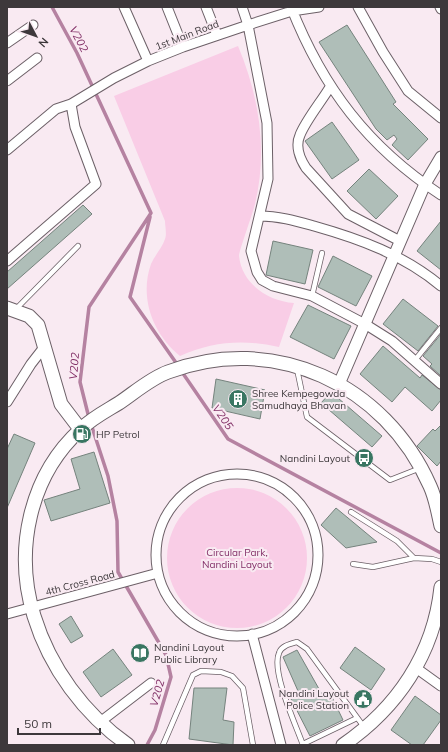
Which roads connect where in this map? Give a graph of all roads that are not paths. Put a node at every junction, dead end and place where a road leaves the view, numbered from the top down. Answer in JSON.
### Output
{"nodes":[{"id":1,"x":124,"y":7,"type":"edge"},
{"id":2,"x":167,"y":7,"type":"edge"},
{"id":3,"x":206,"y":7,"type":"edge"},
{"id":4,"x":242,"y":7,"type":"edge"},
{"id":5,"x":319,"y":7,"type":"edge"},
{"id":6,"x":358,"y":7,"type":"edge"},
{"id":7,"x":291,"y":9,"type":"edge"},
{"id":8,"x":33,"y":25,"type":"dead end"},
{"id":9,"x":248,"y":25,"type":"junction"},
{"id":10,"x":217,"y":35,"type":"junction"},
{"id":11,"x":7,"y":43,"type":"edge"},
{"id":12,"x":184,"y":47,"type":"junction"},
{"id":13,"x":37,"y":58,"type":"dead end"},
{"id":14,"x":148,"y":61,"type":"junction"},
{"id":15,"x":7,"y":81,"type":"edge"},
{"id":16,"x":330,"y":87,"type":"junction"},
{"id":17,"x":71,"y":104,"type":"junction"},
{"id":18,"x":441,"y":118,"type":"edge"},
{"id":19,"x":7,"y":150,"type":"edge"},
{"id":20,"x":441,"y":157,"type":"edge"},
{"id":21,"x":425,"y":184,"type":"junction"},
{"id":22,"x":441,"y":195,"type":"edge"},
{"id":23,"x":260,"y":216,"type":"junction"},
{"id":24,"x":400,"y":241,"type":"junction"},
{"id":25,"x":78,"y":246,"type":"dead end"},
{"id":26,"x":322,"y":253,"type":"dead end"},
{"id":27,"x":395,"y":254,"type":"junction"},
{"id":28,"x":7,"y":261,"type":"edge"},
{"id":29,"x":441,"y":286,"type":"edge"},
{"id":30,"x":312,"y":296,"type":"junction"},
{"id":31,"x":10,"y":309,"type":"edge"},
{"id":32,"x":365,"y":324,"type":"junction"},
{"id":33,"x":441,"y":328,"type":"edge"},
{"id":34,"x":45,"y":346,"type":"junction"},
{"id":35,"x":414,"y":360,"type":"junction"},
{"id":36,"x":296,"y":366,"type":"junction"},
{"id":37,"x":339,"y":384,"type":"junction"},
{"id":38,"x":441,"y":384,"type":"edge"},
{"id":39,"x":7,"y":402,"type":"edge"},
{"id":40,"x":83,"y":427,"type":"junction"},
{"id":41,"x":421,"y":468,"type":"junction"},
{"id":42,"x":436,"y":489,"type":"edge"},
{"id":43,"x":351,"y":512,"type":"dead end"},
{"id":44,"x":441,"y":526,"type":"edge"},
{"id":45,"x":414,"y":558,"type":"junction"},
{"id":46,"x":441,"y":562,"type":"edge"},
{"id":47,"x":353,"y":564,"type":"dead end"},
{"id":48,"x":158,"y":572,"type":"junction"},
{"id":49,"x":441,"y":587,"type":"edge"},
{"id":50,"x":31,"y":608,"type":"junction"},
{"id":51,"x":7,"y":614,"type":"edge"},
{"id":52,"x":252,"y":634,"type":"junction"},
{"id":53,"x":416,"y":668,"type":"junction"},
{"id":54,"x":151,"y":683,"type":"dead end"},
{"id":55,"x":441,"y":686,"type":"edge"},
{"id":56,"x":357,"y":718,"type":"junction"},
{"id":57,"x":100,"y":722,"type":"junction"},
{"id":58,"x":365,"y":729,"type":"junction"},
{"id":59,"x":120,"y":743,"type":"edge"},
{"id":60,"x":303,"y":744,"type":"edge"},
{"id":61,"x":163,"y":745,"type":"edge"},
{"id":62,"x":168,"y":745,"type":"edge"},
{"id":63,"x":254,"y":745,"type":"edge"},
{"id":64,"x":281,"y":745,"type":"edge"},
{"id":65,"x":343,"y":745,"type":"edge"}],
"edges":[{"from":1,"to":14,"type":"street"},
{"from":2,"to":12,"type":"street"},
{"from":3,"to":10,"type":"street"},
{"from":4,"to":9,"type":"street"},
{"from":5,"to":7,"type":"street","name":"1st Main Road"},
{"from":6,"to":18,"type":"street"},
{"from":7,"to":9,"type":"street","name":"1st Main Road"},
{"from":7,"to":16,"type":"street"},
{"from":8,"to":11,"type":"street"},
{"from":9,"to":10,"type":"street","name":"1st Main Road"},
{"from":9,"to":23,"type":"street"},
{"from":10,"to":12,"type":"street","name":"1st Main Road"},
{"from":12,"to":14,"type":"street","name":"1st Main Road"},
{"from":13,"to":15,"type":"street"},
{"from":14,"to":17,"type":"street","name":"1st Main Road"},
{"from":16,"to":21,"type":"street"},
{"from":16,"to":24,"type":"street"},
{"from":17,"to":19,"type":"street","name":"1st Main Road"},
{"from":17,"to":28,"type":"street"},
{"from":20,"to":21,"type":"street"},
{"from":21,"to":22,"type":"street"},
{"from":21,"to":24,"type":"street"},
{"from":23,"to":27,"type":"street"},
{"from":23,"to":30,"type":"street"},
{"from":24,"to":27,"type":"street"},
{"from":25,"to":31,"type":"lane"},
{"from":26,"to":30,"type":"lane"},
{"from":27,"to":29,"type":"street"},
{"from":27,"to":32,"type":"street"},
{"from":30,"to":32,"type":"street"},
{"from":31,"to":34,"type":"main road"},
{"from":32,"to":35,"type":"street"},
{"from":32,"to":37,"type":"street"},
{"from":33,"to":35,"type":"lane"},
{"from":34,"to":39,"type":"street"},
{"from":34,"to":40,"type":"main road"},
{"from":35,"to":38,"type":"street"},
{"from":36,"to":37,"type":"main road"},
{"from":36,"to":40,"type":"main road"},
{"from":36,"to":41,"type":"lane"},
{"from":37,"to":41,"type":"main road"},
{"from":40,"to":50,"type":"main road"},
{"from":41,"to":42,"type":"main road"},
{"from":42,"to":44,"type":"main road"},
{"from":43,"to":45,"type":"lane"},
{"from":45,"to":46,"type":"lane"},
{"from":45,"to":47,"type":"lane"},
{"from":48,"to":50,"type":"street","name":"4th Cross Road"},
{"from":48,"to":52,"type":"street"},
{"from":48,"to":52,"type":"street"},
{"from":49,"to":53,"type":"main road"},
{"from":50,"to":51,"type":"street","name":"4th Cross Road"},
{"from":50,"to":57,"type":"main road"},
{"from":52,"to":64,"type":"street"},
{"from":53,"to":55,"type":"street"},
{"from":53,"to":58,"type":"main road"},
{"from":54,"to":57,"type":"street"},
{"from":56,"to":58,"type":"lane"},
{"from":56,"to":60,"type":"lane"},
{"from":56,"to":60,"type":"lane"},
{"from":57,"to":59,"type":"main road"},
{"from":58,"to":65,"type":"main road"},
{"from":61,"to":62,"type":"lane"},
{"from":61,"to":63,"type":"lane"}]}
